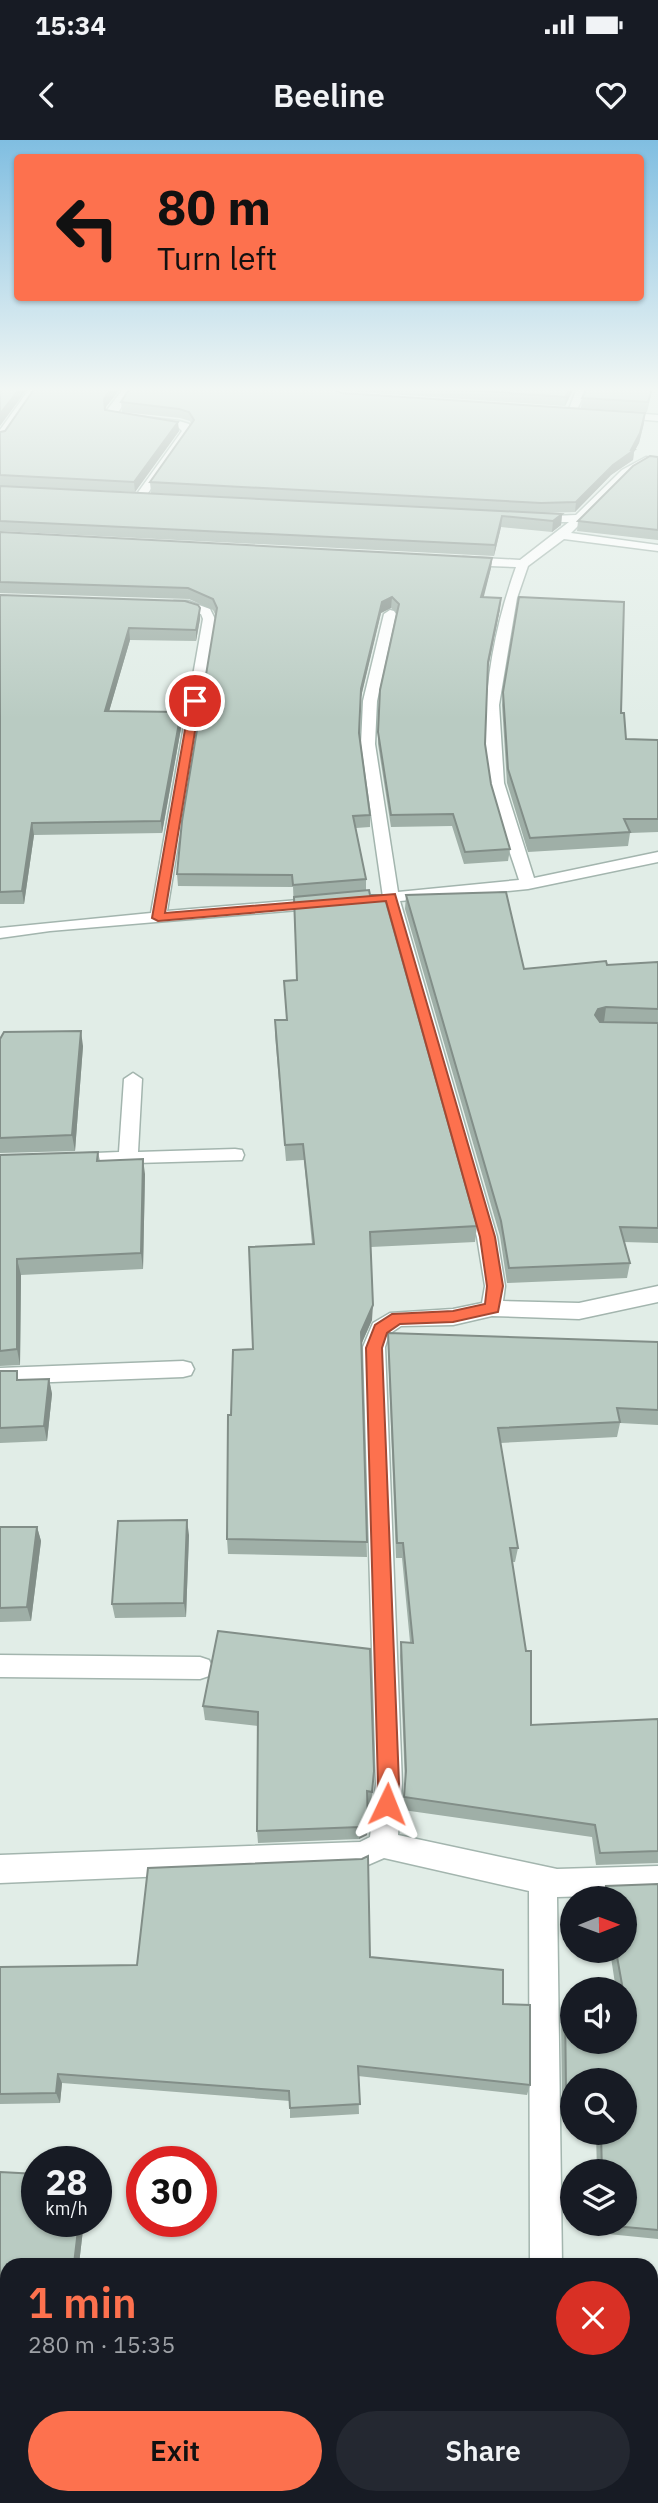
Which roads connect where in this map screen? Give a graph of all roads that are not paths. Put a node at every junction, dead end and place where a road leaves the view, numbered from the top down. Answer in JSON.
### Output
{"nodes":[{"id":1,"x":598,"y":498,"type":"edge"},
{"id":2,"x":578,"y":517,"type":"junction"},
{"id":3,"x":516,"y":518,"type":"edge"},
{"id":4,"x":562,"y":535,"type":"junction"},
{"id":5,"x":658,"y":548,"type":"edge"},
{"id":6,"x":454,"y":561,"type":"edge"},
{"id":7,"x":523,"y":564,"type":"junction"},
{"id":8,"x":161,"y":604,"type":"edge"},
{"id":9,"x":390,"y":614,"type":"edge"},
{"id":10,"x":658,"y":857,"type":"edge"},
{"id":11,"x":528,"y":884,"type":"junction"},
{"id":12,"x":384,"y":897,"type":"junction"},
{"id":13,"x":336,"y":902,"type":"edge"},
{"id":14,"x":158,"y":918,"type":"junction"},
{"id":15,"x":0,"y":933,"type":"edge"},
{"id":16,"x":133,"y":1079,"type":"dead end"},
{"id":17,"x":235,"y":1155,"type":"dead end"},
{"id":18,"x":128,"y":1158,"type":"junction"},
{"id":19,"x":51,"y":1160,"type":"edge"},
{"id":20,"x":658,"y":1294,"type":"edge"},
{"id":21,"x":492,"y":1308,"type":"junction"},
{"id":22,"x":183,"y":1369,"type":"dead end"},
{"id":23,"x":0,"y":1376,"type":"edge"},
{"id":24,"x":0,"y":1666,"type":"edge"},
{"id":25,"x":200,"y":1668,"type":"dead end"},
{"id":26,"x":383,"y":1845,"type":"junction"},
{"id":27,"x":0,"y":1869,"type":"edge"},
{"id":28,"x":543,"y":1880,"type":"junction"},
{"id":29,"x":658,"y":1880,"type":"edge"},
{"id":30,"x":546,"y":2258,"type":"edge"}],
"edges":[{"from":1,"to":2,"type":"street"},
{"from":2,"to":3,"type":"street"},
{"from":2,"to":4,"type":"street"},
{"from":4,"to":5,"type":"street"},
{"from":4,"to":7,"type":"street"},
{"from":6,"to":7,"type":"street"},
{"from":7,"to":11,"type":"street"},
{"from":8,"to":14,"type":"street"},
{"from":9,"to":12,"type":"street"},
{"from":10,"to":11,"type":"street"},
{"from":11,"to":12,"type":"street"},
{"from":12,"to":21,"type":"street"},
{"from":13,"to":14,"type":"street"},
{"from":14,"to":15,"type":"street"},
{"from":16,"to":18,"type":"street"},
{"from":17,"to":18,"type":"street"},
{"from":18,"to":19,"type":"street"},
{"from":20,"to":21,"type":"street"},
{"from":21,"to":26,"type":"street"},
{"from":22,"to":23,"type":"street"},
{"from":24,"to":25,"type":"street"},
{"from":26,"to":27,"type":"street"},
{"from":26,"to":28,"type":"street"},
{"from":28,"to":29,"type":"street"},
{"from":28,"to":30,"type":"street"}]}
